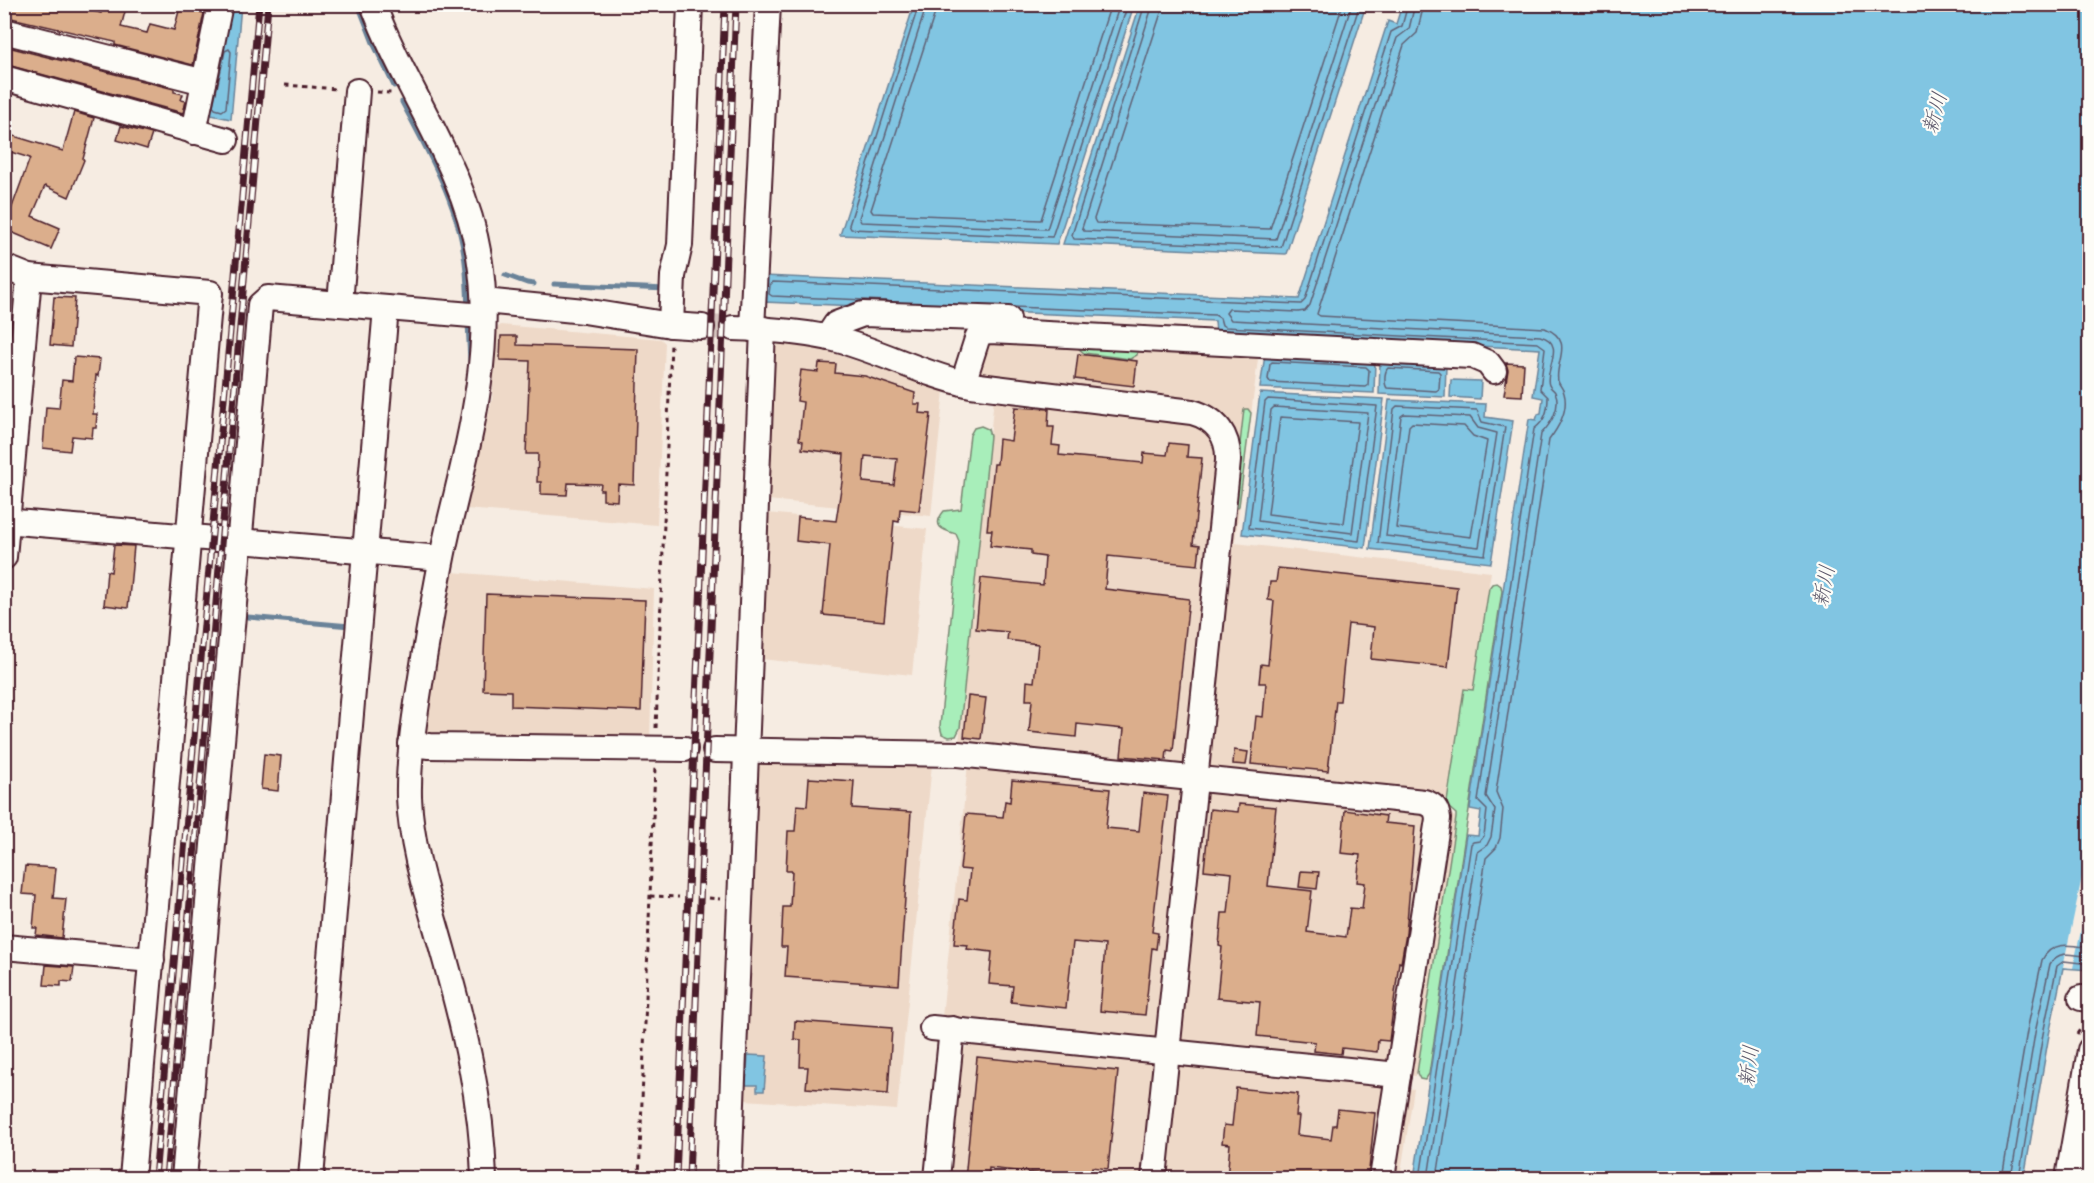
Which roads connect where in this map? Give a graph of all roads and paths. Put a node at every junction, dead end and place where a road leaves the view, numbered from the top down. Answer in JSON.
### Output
{"nodes":[{"id":1,"x":220,"y":4,"type":"edge"},
{"id":2,"x":373,"y":4,"type":"edge"},
{"id":3,"x":690,"y":4,"type":"edge"},
{"id":4,"x":768,"y":4,"type":"edge"},
{"id":5,"x":4,"y":31,"type":"edge"},
{"id":6,"x":4,"y":78,"type":"edge"},
{"id":7,"x":204,"y":82,"type":"junction"},
{"id":8,"x":357,"y":91,"type":"dead end"},
{"id":9,"x":194,"y":132,"type":"junction"},
{"id":10,"x":226,"y":140,"type":"dead end"},
{"id":11,"x":4,"y":267,"type":"edge"},
{"id":12,"x":29,"y":277,"type":"junction"},
{"id":13,"x":340,"y":304,"type":"junction"},
{"id":14,"x":386,"y":308,"type":"junction"},
{"id":15,"x":484,"y":308,"type":"junction"},
{"id":16,"x":671,"y":325,"type":"junction"},
{"id":17,"x":702,"y":327,"type":"tunnel mouth"},
{"id":18,"x":1187,"y":327,"type":"dead end"},
{"id":19,"x":749,"y":329,"type":"junction"},
{"id":20,"x":830,"y":338,"type":"junction"},
{"id":21,"x":1494,"y":371,"type":"dead end"},
{"id":22,"x":963,"y":383,"type":"junction"},
{"id":23,"x":6,"y":521,"type":"edge"},
{"id":24,"x":189,"y":537,"type":"junction"},
{"id":25,"x":240,"y":541,"type":"junction"},
{"id":26,"x":365,"y":552,"type":"junction"},
{"id":27,"x":4,"y":557,"type":"edge"},
{"id":28,"x":441,"y":558,"type":"junction"},
{"id":29,"x":411,"y":744,"type":"junction"},
{"id":30,"x":684,"y":749,"type":"dead end"},
{"id":31,"x":715,"y":750,"type":"dead end"},
{"id":32,"x":746,"y":752,"type":"junction"},
{"id":33,"x":1195,"y":778,"type":"junction"},
{"id":34,"x":650,"y":896,"type":"dead end"},
{"id":35,"x":678,"y":897,"type":"dead end"},
{"id":36,"x":4,"y":947,"type":"edge"},
{"id":37,"x":152,"y":960,"type":"junction"},
{"id":38,"x":2090,"y":1050,"type":"edge"},
{"id":39,"x":1167,"y":1052,"type":"junction"},
{"id":40,"x":1398,"y":1075,"type":"junction"},
{"id":41,"x":132,"y":1179,"type":"edge"},
{"id":42,"x":184,"y":1179,"type":"edge"},
{"id":43,"x":311,"y":1179,"type":"edge"},
{"id":44,"x":484,"y":1179,"type":"edge"},
{"id":45,"x":729,"y":1179,"type":"edge"},
{"id":46,"x":937,"y":1179,"type":"edge"},
{"id":47,"x":1154,"y":1179,"type":"edge"},
{"id":48,"x":1382,"y":1179,"type":"edge"},
{"id":49,"x":2068,"y":1179,"type":"edge"}],
"edges":[{"from":1,"to":7,"type":"street"},
{"from":2,"to":15,"type":"street"},
{"from":3,"to":16,"type":"street"},
{"from":4,"to":19,"type":"street"},
{"from":5,"to":7,"type":"street"},
{"from":6,"to":9,"type":"street"},
{"from":7,"to":9,"type":"street"},
{"from":8,"to":13,"type":"street"},
{"from":9,"to":10,"type":"street"},
{"from":11,"to":12,"type":"street"},
{"from":12,"to":23,"type":"street"},
{"from":12,"to":24,"type":"street"},
{"from":13,"to":14,"type":"street"},
{"from":13,"to":25,"type":"street"},
{"from":14,"to":15,"type":"street"},
{"from":14,"to":26,"type":"street"},
{"from":15,"to":16,"type":"street"},
{"from":15,"to":28,"type":"street"},
{"from":16,"to":17,"type":"street"},
{"from":18,"to":20,"type":"street"},
{"from":19,"to":20,"type":"street"},
{"from":19,"to":32,"type":"street"},
{"from":20,"to":22,"type":"street"},
{"from":21,"to":22,"type":"street"},
{"from":22,"to":33,"type":"street"},
{"from":23,"to":24,"type":"street"},
{"from":23,"to":27,"type":"street"},
{"from":24,"to":25,"type":"street"},
{"from":24,"to":37,"type":"street"},
{"from":25,"to":26,"type":"street"},
{"from":25,"to":42,"type":"street"},
{"from":26,"to":28,"type":"street"},
{"from":26,"to":43,"type":"street"},
{"from":28,"to":29,"type":"street"},
{"from":29,"to":30,"type":"street"},
{"from":29,"to":44,"type":"street"},
{"from":31,"to":32,"type":"street"},
{"from":32,"to":33,"type":"street"},
{"from":32,"to":45,"type":"street"},
{"from":33,"to":39,"type":"street"},
{"from":33,"to":40,"type":"street"},
{"from":34,"to":35,"type":"path"},
{"from":36,"to":37,"type":"street"},
{"from":37,"to":41,"type":"street"},
{"from":38,"to":49,"type":"street"},
{"from":39,"to":40,"type":"street"},
{"from":39,"to":46,"type":"street"},
{"from":39,"to":47,"type":"street"},
{"from":40,"to":48,"type":"street"}]}
